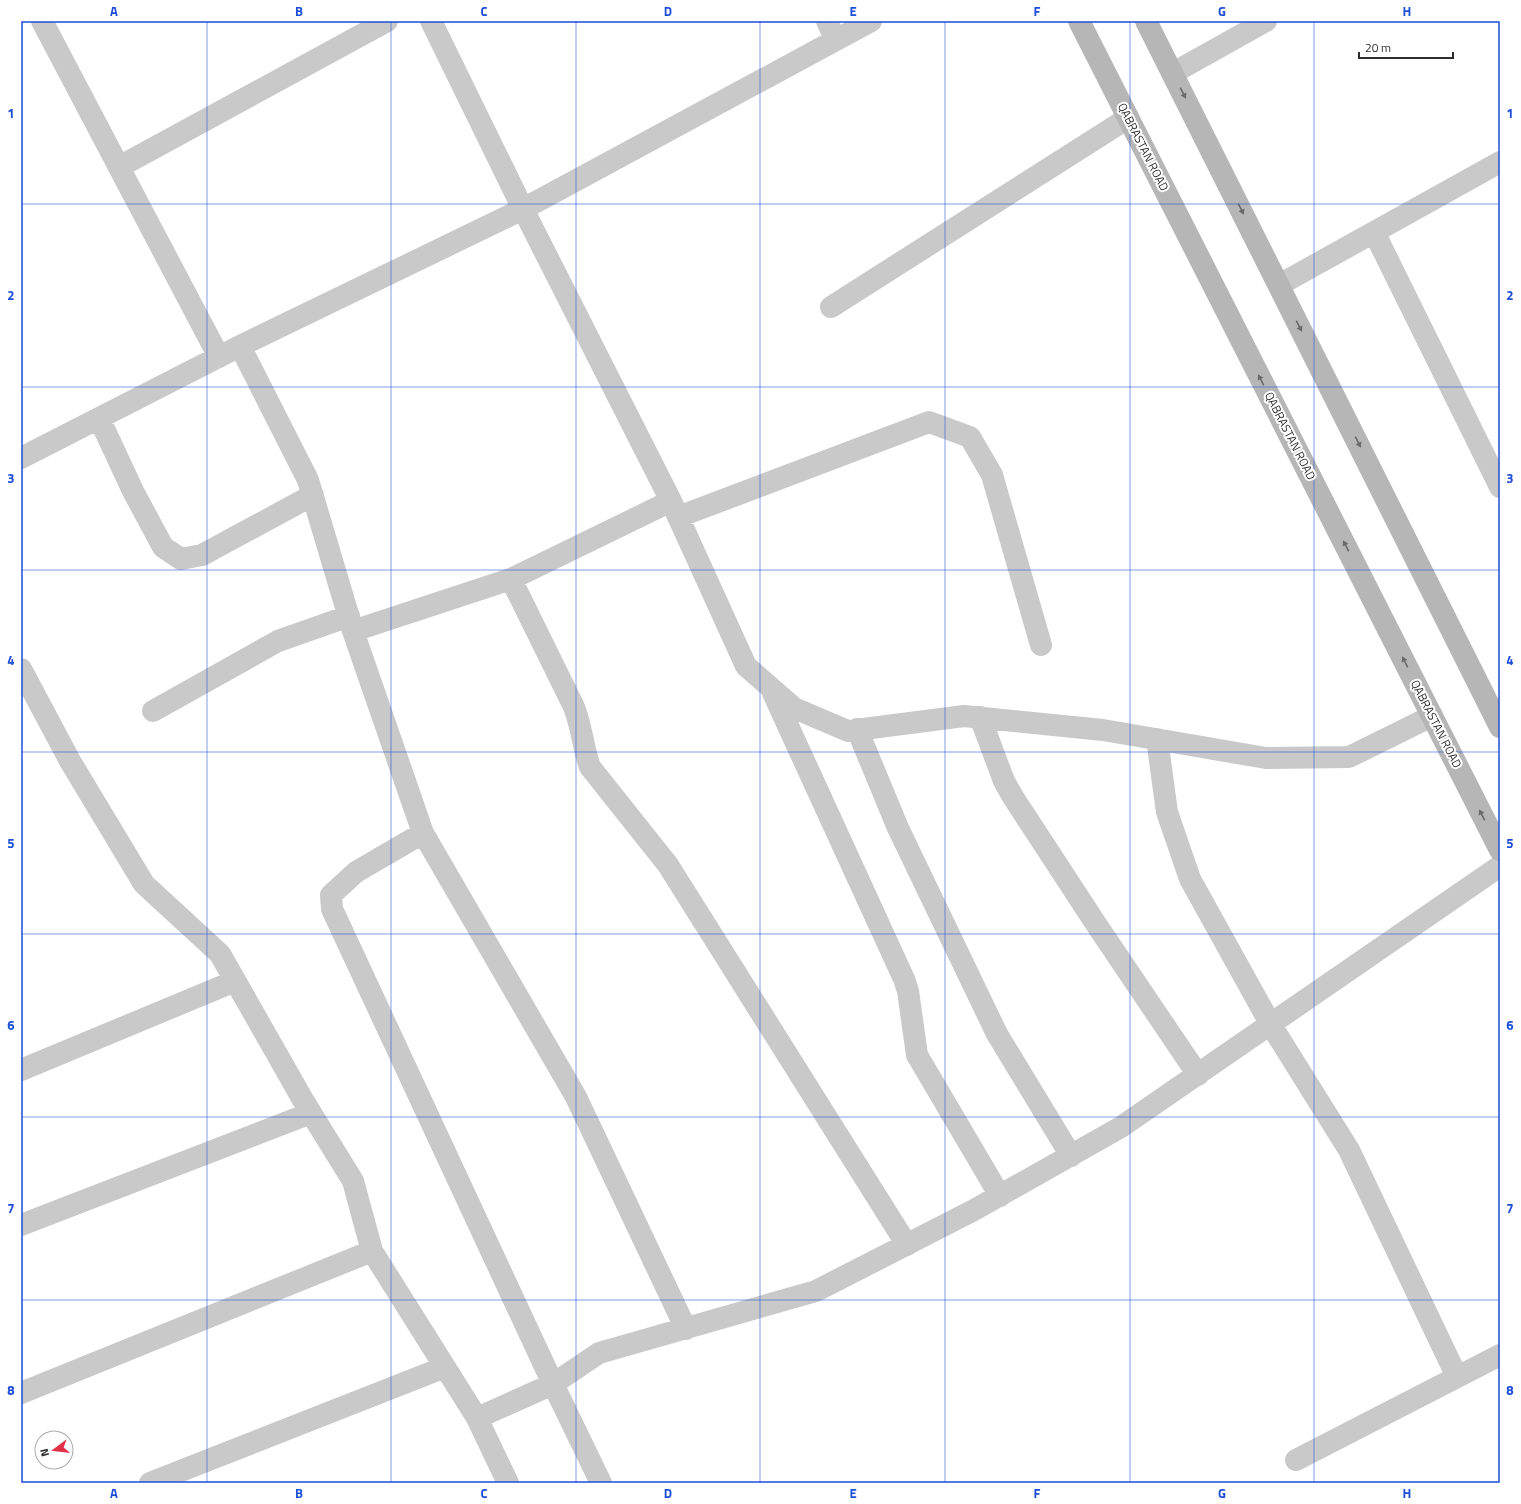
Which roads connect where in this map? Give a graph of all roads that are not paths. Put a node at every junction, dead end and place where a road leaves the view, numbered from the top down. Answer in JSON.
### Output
{"nodes":[{"id":1,"x":42,"y":21,"type":"edge"},
{"id":2,"x":387,"y":21,"type":"edge"},
{"id":3,"x":431,"y":21,"type":"edge"},
{"id":4,"x":871,"y":21,"type":"edge"},
{"id":5,"x":1079,"y":21,"type":"edge"},
{"id":6,"x":1146,"y":21,"type":"edge"},
{"id":7,"x":1266,"y":21,"type":"edge"},
{"id":8,"x":831,"y":30,"type":"edge"},
{"id":9,"x":1173,"y":73,"type":"junction"},
{"id":10,"x":1128,"y":118,"type":"junction"},
{"id":11,"x":1500,"y":162,"type":"edge"},
{"id":12,"x":119,"y":167,"type":"junction"},
{"id":13,"x":523,"y":209,"type":"junction"},
{"id":14,"x":1374,"y":232,"type":"junction"},
{"id":15,"x":1279,"y":284,"type":"junction"},
{"id":16,"x":831,"y":307,"type":"dead end"},
{"id":17,"x":240,"y":346,"type":"junction"},
{"id":18,"x":219,"y":357,"type":"junction"},
{"id":19,"x":99,"y":418,"type":"junction"},
{"id":20,"x":21,"y":458,"type":"edge"},
{"id":21,"x":1495,"y":462,"type":"edge"},
{"id":22,"x":1500,"y":487,"type":"edge"},
{"id":23,"x":313,"y":494,"type":"junction"},
{"id":24,"x":674,"y":509,"type":"junction"},
{"id":25,"x":511,"y":579,"type":"junction"},
{"id":26,"x":351,"y":623,"type":"junction"},
{"id":27,"x":1041,"y":645,"type":"dead end"},
{"id":28,"x":23,"y":675,"type":"edge"},
{"id":29,"x":770,"y":686,"type":"junction"},
{"id":30,"x":153,"y":710,"type":"dead end"},
{"id":31,"x":1432,"y":716,"type":"junction"},
{"id":32,"x":980,"y":717,"type":"junction"},
{"id":33,"x":1500,"y":727,"type":"edge"},
{"id":34,"x":857,"y":730,"type":"junction"},
{"id":35,"x":1157,"y":739,"type":"junction"},
{"id":36,"x":423,"y":834,"type":"junction"},
{"id":37,"x":1500,"y":850,"type":"edge"},
{"id":38,"x":1500,"y":866,"type":"edge"},
{"id":39,"x":235,"y":981,"type":"junction"},
{"id":40,"x":1271,"y":1025,"type":"junction"},
{"id":41,"x":21,"y":1070,"type":"edge"},
{"id":42,"x":1198,"y":1075,"type":"junction"},
{"id":43,"x":311,"y":1113,"type":"junction"},
{"id":44,"x":1071,"y":1156,"type":"junction"},
{"id":45,"x":1000,"y":1196,"type":"junction"},
{"id":46,"x":21,"y":1225,"type":"edge"},
{"id":47,"x":907,"y":1245,"type":"junction"},
{"id":48,"x":372,"y":1251,"type":"junction"},
{"id":49,"x":686,"y":1329,"type":"junction"},
{"id":50,"x":1500,"y":1355,"type":"edge"},
{"id":51,"x":445,"y":1367,"type":"junction"},
{"id":52,"x":1457,"y":1377,"type":"junction"},
{"id":53,"x":553,"y":1384,"type":"junction"},
{"id":54,"x":21,"y":1393,"type":"edge"},
{"id":55,"x":477,"y":1418,"type":"junction"},
{"id":56,"x":1296,"y":1460,"type":"dead end"},
{"id":57,"x":150,"y":1483,"type":"edge"},
{"id":58,"x":508,"y":1483,"type":"edge"},
{"id":59,"x":601,"y":1483,"type":"edge"}],
"edges":[{"from":1,"to":12,"type":"street"},
{"from":2,"to":12,"type":"street"},
{"from":3,"to":13,"type":"street"},
{"from":4,"to":8,"type":"street"},
{"from":5,"to":10,"type":"main road","name":"QABRASTAN ROAD"},
{"from":6,"to":9,"type":"main road"},
{"from":7,"to":9,"type":"street"},
{"from":8,"to":13,"type":"street"},
{"from":9,"to":15,"type":"main road","one_way":true},
{"from":10,"to":16,"type":"street"},
{"from":31,"to":10,"type":"main road","name":"QABRASTAN ROAD","one_way":true},
{"from":11,"to":14,"type":"street"},
{"from":12,"to":18,"type":"street"},
{"from":13,"to":17,"type":"street"},
{"from":13,"to":24,"type":"street"},
{"from":14,"to":15,"type":"street"},
{"from":14,"to":21,"type":"street"},
{"from":15,"to":33,"type":"main road","one_way":true},
{"from":17,"to":18,"type":"street"},
{"from":17,"to":23,"type":"street"},
{"from":18,"to":19,"type":"street"},
{"from":19,"to":20,"type":"street"},
{"from":19,"to":23,"type":"street"},
{"from":21,"to":22,"type":"street"},
{"from":23,"to":26,"type":"street"},
{"from":24,"to":25,"type":"street"},
{"from":24,"to":27,"type":"street"},
{"from":24,"to":29,"type":"street"},
{"from":25,"to":26,"type":"street"},
{"from":25,"to":47,"type":"street"},
{"from":26,"to":30,"type":"street"},
{"from":26,"to":36,"type":"street"},
{"from":28,"to":39,"type":"street"},
{"from":29,"to":34,"type":"street"},
{"from":29,"to":45,"type":"street"},
{"from":31,"to":35,"type":"street"},
{"from":37,"to":31,"type":"main road","name":"QABRASTAN ROAD","one_way":true},
{"from":32,"to":34,"type":"street"},
{"from":32,"to":35,"type":"street"},
{"from":32,"to":42,"type":"street"},
{"from":34,"to":44,"type":"street"},
{"from":35,"to":40,"type":"street"},
{"from":36,"to":49,"type":"street"},
{"from":36,"to":53,"type":"street"},
{"from":38,"to":40,"type":"street"},
{"from":39,"to":41,"type":"street"},
{"from":39,"to":43,"type":"street"},
{"from":40,"to":42,"type":"street"},
{"from":40,"to":52,"type":"street"},
{"from":42,"to":44,"type":"street"},
{"from":43,"to":46,"type":"street"},
{"from":43,"to":48,"type":"street"},
{"from":44,"to":45,"type":"street"},
{"from":45,"to":47,"type":"street"},
{"from":47,"to":49,"type":"street"},
{"from":48,"to":51,"type":"street"},
{"from":48,"to":54,"type":"street"},
{"from":49,"to":53,"type":"street"},
{"from":50,"to":52,"type":"street"},
{"from":51,"to":55,"type":"street"},
{"from":51,"to":57,"type":"street"},
{"from":52,"to":56,"type":"street"},
{"from":53,"to":55,"type":"street"},
{"from":53,"to":59,"type":"street"},
{"from":55,"to":58,"type":"street"}]}
